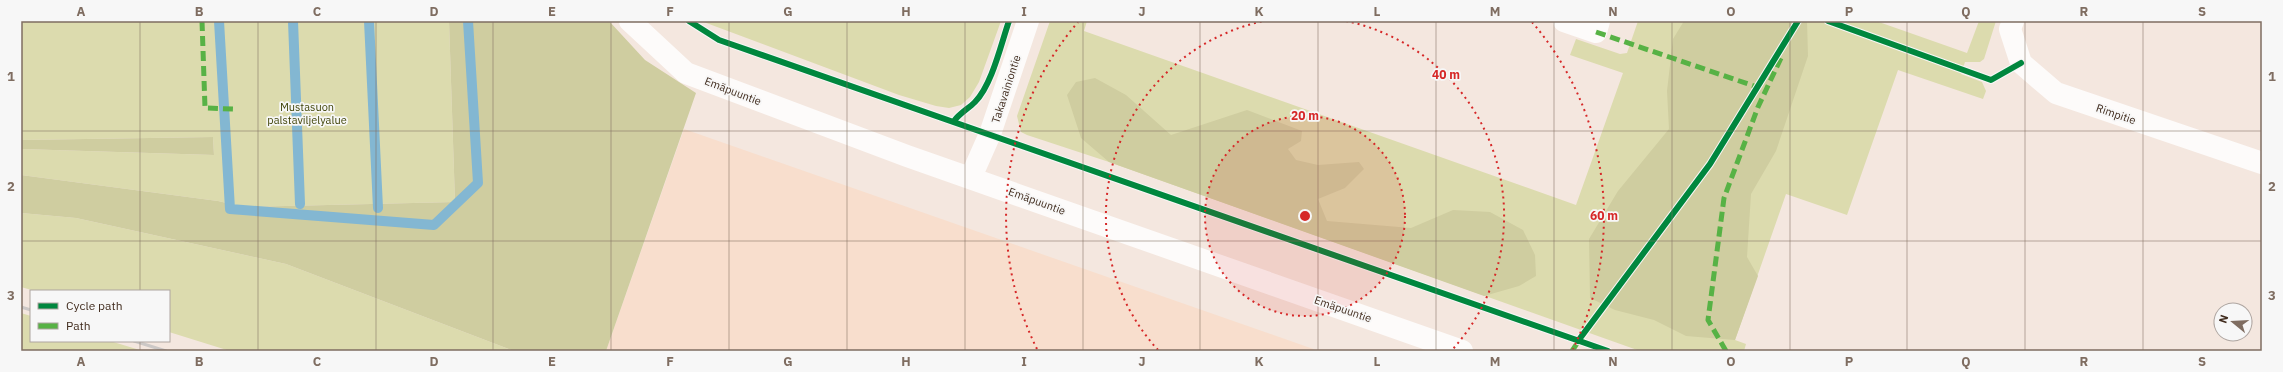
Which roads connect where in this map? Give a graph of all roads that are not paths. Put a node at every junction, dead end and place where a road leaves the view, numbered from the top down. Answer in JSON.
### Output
{"nodes":[{"id":1,"x":630,"y":21,"type":"edge"},
{"id":2,"x":1028,"y":21,"type":"edge"},
{"id":3,"x":1564,"y":21,"type":"edge"},
{"id":4,"x":1600,"y":21,"type":"edge"},
{"id":5,"x":2013,"y":21,"type":"edge"},
{"id":6,"x":2262,"y":164,"type":"edge"},
{"id":7,"x":971,"y":178,"type":"junction"},
{"id":8,"x":1462,"y":351,"type":"edge"}],
"edges":[{"from":1,"to":7,"type":"street","name":"Emäpuuntie"},
{"from":2,"to":7,"type":"street","name":"Takavainiontie"},
{"from":3,"to":4,"type":"street"},
{"from":5,"to":6,"type":"street","name":"Rimpitie"},
{"from":7,"to":8,"type":"street","name":"Emäpuuntie"}]}
